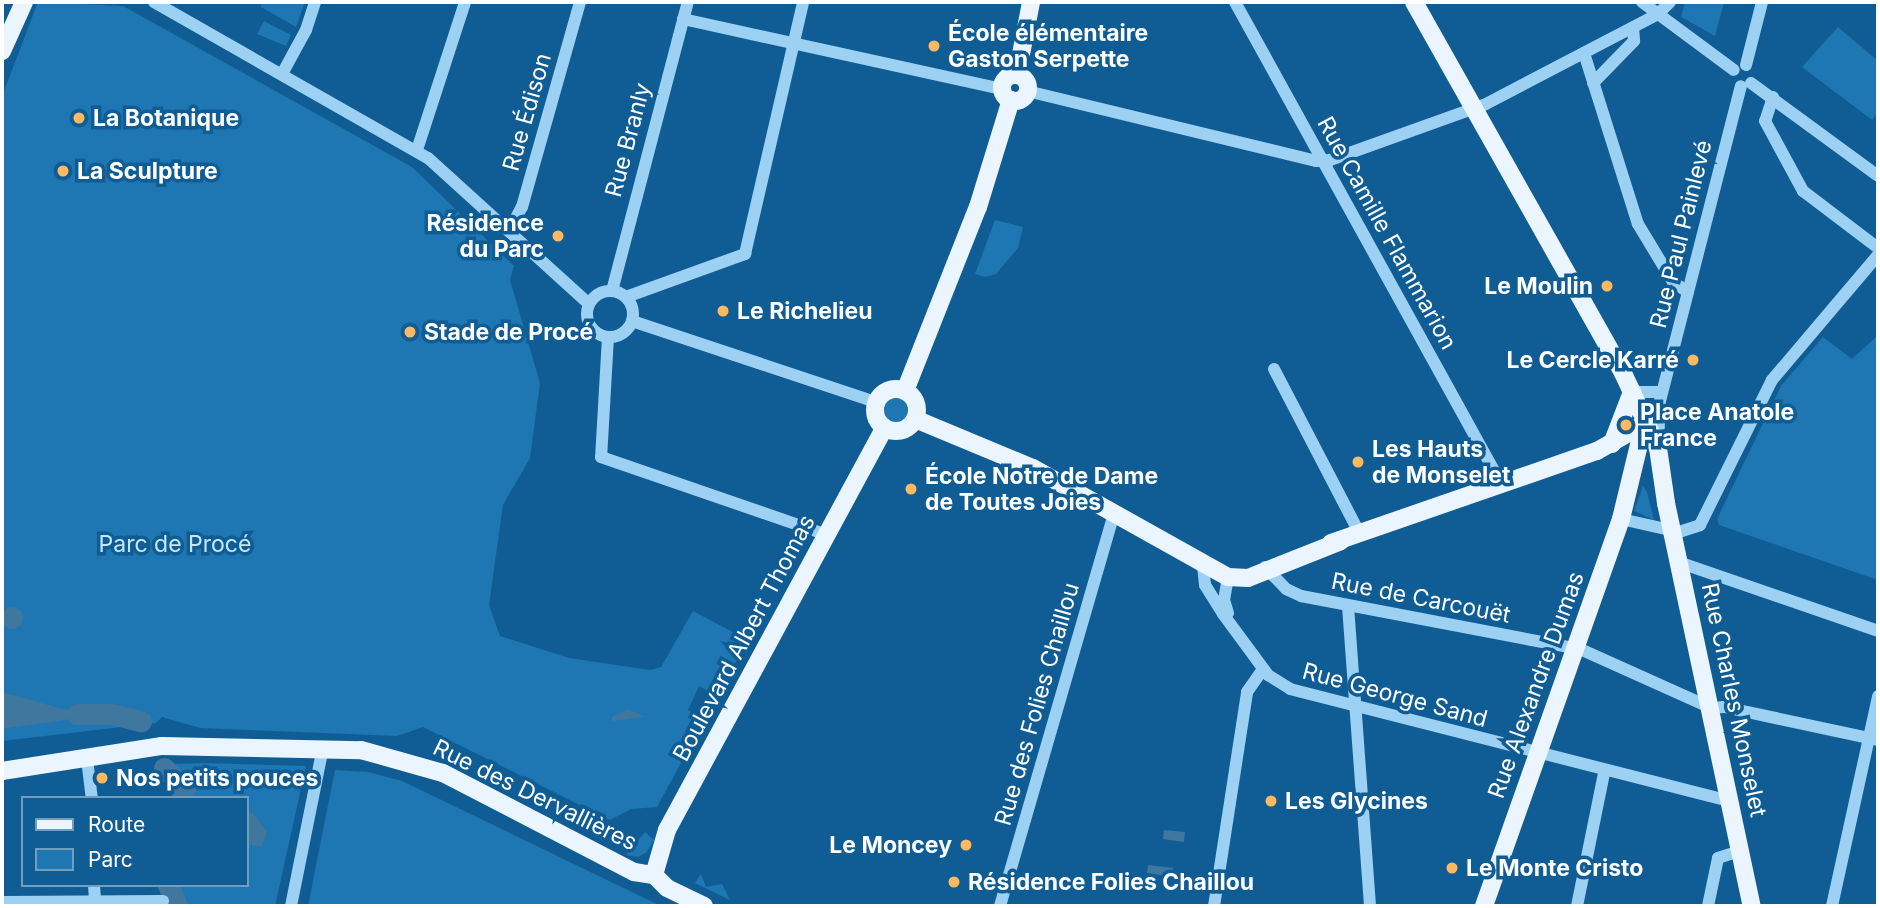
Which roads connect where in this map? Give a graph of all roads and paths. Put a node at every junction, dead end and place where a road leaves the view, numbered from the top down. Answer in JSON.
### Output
{"nodes":[{"id":1,"x":154,"y":2,"type":"edge"},
{"id":2,"x":315,"y":2,"type":"edge"},
{"id":3,"x":465,"y":2,"type":"edge"},
{"id":4,"x":580,"y":2,"type":"edge"},
{"id":5,"x":688,"y":2,"type":"edge"},
{"id":6,"x":803,"y":2,"type":"edge"},
{"id":7,"x":1031,"y":2,"type":"edge"},
{"id":8,"x":1235,"y":2,"type":"edge"},
{"id":9,"x":1414,"y":2,"type":"edge"},
{"id":10,"x":1642,"y":2,"type":"edge"},
{"id":11,"x":1670,"y":2,"type":"edge"},
{"id":12,"x":1762,"y":2,"type":"edge"},
{"id":13,"x":19,"y":7,"type":"edge"},
{"id":14,"x":1658,"y":14,"type":"junction"},
{"id":15,"x":683,"y":19,"type":"junction"},
{"id":16,"x":1633,"y":27,"type":"junction"},
{"id":17,"x":794,"y":41,"type":"junction"},
{"id":18,"x":2,"y":51,"type":"edge"},
{"id":19,"x":1584,"y":53,"type":"junction"},
{"id":20,"x":1740,"y":67,"type":"junction"},
{"id":21,"x":282,"y":74,"type":"junction"},
{"id":22,"x":1017,"y":75,"type":"junction"},
{"id":23,"x":1593,"y":83,"type":"junction"},
{"id":24,"x":1746,"y":85,"type":"junction"},
{"id":25,"x":1027,"y":91,"type":"junction"},
{"id":26,"x":1006,"y":94,"type":"junction"},
{"id":27,"x":1773,"y":97,"type":"junction"},
{"id":28,"x":1474,"y":109,"type":"junction"},
{"id":29,"x":417,"y":150,"type":"junction"},
{"id":30,"x":1323,"y":161,"type":"junction"},
{"id":31,"x":1878,"y":176,"type":"edge"},
{"id":32,"x":509,"y":231,"type":"junction"},
{"id":33,"x":1878,"y":248,"type":"edge"},
{"id":34,"x":1878,"y":255,"type":"edge"},
{"id":35,"x":612,"y":291,"type":"junction"},
{"id":36,"x":1688,"y":292,"type":"junction"},
{"id":37,"x":626,"y":297,"type":"junction"},
{"id":38,"x":589,"y":304,"type":"junction"},
{"id":39,"x":632,"y":321,"type":"junction"},
{"id":40,"x":608,"y":337,"type":"junction"},
{"id":41,"x":1274,"y":369,"type":"dead end"},
{"id":42,"x":905,"y":391,"type":"junction"},
{"id":43,"x":1632,"y":392,"type":"junction"},
{"id":44,"x":1661,"y":397,"type":"junction"},
{"id":45,"x":876,"y":402,"type":"junction"},
{"id":46,"x":915,"y":419,"type":"junction"},
{"id":47,"x":1644,"y":424,"type":"junction"},
{"id":48,"x":884,"y":428,"type":"junction"},
{"id":49,"x":1612,"y":444,"type":"junction"},
{"id":50,"x":1658,"y":448,"type":"junction"},
{"id":51,"x":1637,"y":453,"type":"junction"},
{"id":52,"x":1502,"y":485,"type":"junction"},
{"id":53,"x":1666,"y":503,"type":"junction"},
{"id":54,"x":1114,"y":513,"type":"junction"},
{"id":55,"x":1621,"y":519,"type":"junction"},
{"id":56,"x":1673,"y":530,"type":"junction"},
{"id":57,"x":1360,"y":534,"type":"junction"},
{"id":58,"x":827,"y":535,"type":"junction"},
{"id":59,"x":1681,"y":563,"type":"junction"},
{"id":60,"x":1203,"y":566,"type":"junction"},
{"id":61,"x":1271,"y":567,"type":"junction"},
{"id":62,"x":1232,"y":580,"type":"junction"},
{"id":63,"x":1348,"y":606,"type":"junction"},
{"id":64,"x":1878,"y":631,"type":"edge"},
{"id":65,"x":1238,"y":632,"type":"junction"},
{"id":66,"x":1575,"y":648,"type":"junction"},
{"id":67,"x":1263,"y":669,"type":"junction"},
{"id":68,"x":1878,"y":696,"type":"edge"},
{"id":69,"x":1356,"y":707,"type":"junction"},
{"id":70,"x":1711,"y":708,"type":"junction"},
{"id":71,"x":1874,"y":737,"type":"edge"},
{"id":72,"x":323,"y":747,"type":"junction"},
{"id":73,"x":1536,"y":754,"type":"junction"},
{"id":74,"x":87,"y":758,"type":"junction"},
{"id":75,"x":2,"y":771,"type":"edge"},
{"id":76,"x":1604,"y":772,"type":"junction"},
{"id":77,"x":92,"y":796,"type":"edge"},
{"id":78,"x":1729,"y":801,"type":"junction"},
{"id":79,"x":1740,"y":851,"type":"junction"},
{"id":80,"x":653,"y":875,"type":"junction"},
{"id":81,"x":94,"y":887,"type":"edge"},
{"id":82,"x":95,"y":901,"type":"junction"},
{"id":83,"x":163,"y":901,"type":"dead end"},
{"id":84,"x":2,"y":902,"type":"edge"},
{"id":85,"x":291,"y":906,"type":"edge"},
{"id":86,"x":704,"y":906,"type":"edge"},
{"id":87,"x":1000,"y":906,"type":"edge"},
{"id":88,"x":1214,"y":906,"type":"edge"},
{"id":89,"x":1370,"y":906,"type":"edge"},
{"id":90,"x":1484,"y":906,"type":"edge"},
{"id":91,"x":1577,"y":906,"type":"edge"},
{"id":92,"x":1708,"y":906,"type":"edge"},
{"id":93,"x":1752,"y":906,"type":"edge"},
{"id":94,"x":1832,"y":906,"type":"edge"}],
"edges":[{"from":1,"to":21,"type":"street"},
{"from":2,"to":21,"type":"street"},
{"from":3,"to":29,"type":"street"},
{"from":4,"to":32,"type":"street","name":"Rue Édison"},
{"from":5,"to":15,"type":"street","name":"Rue Branly"},
{"from":6,"to":17,"type":"street"},
{"from":7,"to":22,"type":"main road"},
{"from":8,"to":30,"type":"street","name":"Rue Camille Flammarion"},
{"from":9,"to":28,"type":"main road"},
{"from":10,"to":14,"type":"street"},
{"from":11,"to":14,"type":"street"},
{"from":12,"to":20,"type":"street"},
{"from":13,"to":18,"type":"main road"},
{"from":14,"to":16,"type":"street"},
{"from":14,"to":20,"type":"street"},
{"from":15,"to":17,"type":"street"},
{"from":15,"to":35,"type":"street","name":"Rue Branly"},
{"from":16,"to":19,"type":"street"},
{"from":16,"to":23,"type":"street"},
{"from":17,"to":26,"type":"street"},
{"from":17,"to":37,"type":"street"},
{"from":19,"to":23,"type":"street"},
{"from":19,"to":28,"type":"street"},
{"from":20,"to":24,"type":"street"},
{"from":20,"to":24,"type":"street"},
{"from":21,"to":29,"type":"street"},
{"from":22,"to":25,"type":"main road"},
{"from":22,"to":26,"type":"main road"},
{"from":23,"to":36,"type":"street"},
{"from":24,"to":27,"type":"street"},
{"from":24,"to":36,"type":"street","name":"Rue Paul Painlevé"},
{"from":25,"to":26,"type":"main road"},
{"from":25,"to":30,"type":"street"},
{"from":26,"to":42,"type":"main road"},
{"from":27,"to":31,"type":"street"},
{"from":27,"to":33,"type":"street"},
{"from":28,"to":30,"type":"street"},
{"from":28,"to":43,"type":"main road"},
{"from":29,"to":32,"type":"street"},
{"from":30,"to":52,"type":"street","name":"Rue Camille Flammarion"},
{"from":32,"to":38,"type":"street"},
{"from":34,"to":56,"type":"street"},
{"from":35,"to":37,"type":"street"},
{"from":35,"to":38,"type":"street"},
{"from":36,"to":44,"type":"street","name":"Rue Paul Painlevé"},
{"from":37,"to":39,"type":"street"},
{"from":38,"to":40,"type":"street"},
{"from":39,"to":40,"type":"street"},
{"from":39,"to":45,"type":"street"},
{"from":40,"to":58,"type":"street"},
{"from":41,"to":57,"type":"street"},
{"from":42,"to":45,"type":"main road"},
{"from":42,"to":46,"type":"main road"},
{"from":43,"to":44,"type":"street"},
{"from":43,"to":47,"type":"main road"},
{"from":43,"to":49,"type":"main road"},
{"from":44,"to":47,"type":"street"},
{"from":44,"to":50,"type":"street"},
{"from":45,"to":48,"type":"main road"},
{"from":46,"to":48,"type":"main road"},
{"from":46,"to":54,"type":"main road"},
{"from":47,"to":49,"type":"main road"},
{"from":47,"to":50,"type":"main road"},
{"from":47,"to":51,"type":"main road"},
{"from":48,"to":58,"type":"main road","name":"Boulevard Albert Thomas"},
{"from":49,"to":51,"type":"main road"},
{"from":49,"to":52,"type":"main road"},
{"from":50,"to":53,"type":"main road","name":"Rue Charles Monselet"},
{"from":51,"to":53,"type":"main road","name":"Rue Charles Monselet"},
{"from":51,"to":55,"type":"main road","name":"Rue Alexandre Dumas"},
{"from":52,"to":57,"type":"main road"},
{"from":53,"to":56,"type":"main road","name":"Rue Charles Monselet"},
{"from":54,"to":60,"type":"main road"},
{"from":54,"to":87,"type":"street","name":"Rue des Folies Chaillou"},
{"from":55,"to":56,"type":"street"},
{"from":55,"to":66,"type":"main road","name":"Rue Alexandre Dumas"},
{"from":56,"to":59,"type":"main road","name":"Rue Charles Monselet"},
{"from":57,"to":61,"type":"main road"},
{"from":58,"to":80,"type":"main road","name":"Boulevard Albert Thomas"},
{"from":59,"to":64,"type":"street"},
{"from":59,"to":70,"type":"main road","name":"Rue Charles Monselet"},
{"from":60,"to":62,"type":"main road"},
{"from":60,"to":65,"type":"street","name":"Rue George Sand"},
{"from":61,"to":62,"type":"main road"},
{"from":61,"to":63,"type":"street","name":"Rue de Carcouët"},
{"from":62,"to":65,"type":"street","name":"Rue George Sand"},
{"from":63,"to":66,"type":"street","name":"Rue de Carcouët"},
{"from":63,"to":69,"type":"street"},
{"from":65,"to":67,"type":"street","name":"Rue George Sand"},
{"from":66,"to":70,"type":"street","name":"Rue de Carcouët"},
{"from":66,"to":73,"type":"main road","name":"Rue Alexandre Dumas"},
{"from":67,"to":69,"type":"street","name":"Rue George Sand"},
{"from":67,"to":88,"type":"street"},
{"from":68,"to":71,"type":"street"},
{"from":69,"to":73,"type":"street","name":"Rue George Sand"},
{"from":69,"to":89,"type":"street"},
{"from":70,"to":71,"type":"street","name":"Rue de Carcouët"},
{"from":70,"to":78,"type":"main road","name":"Rue Charles Monselet"},
{"from":71,"to":94,"type":"street"},
{"from":72,"to":74,"type":"main road","name":"Rue des Dervallières"},
{"from":72,"to":80,"type":"main road","name":"Rue des Dervallières"},
{"from":72,"to":85,"type":"street"},
{"from":73,"to":76,"type":"street","name":"Rue George Sand"},
{"from":73,"to":90,"type":"main road","name":"Rue Alexandre Dumas"},
{"from":74,"to":75,"type":"main road","name":"Rue des Dervallières"},
{"from":74,"to":77,"type":"street"},
{"from":76,"to":78,"type":"street","name":"Rue George Sand"},
{"from":76,"to":91,"type":"street"},
{"from":78,"to":79,"type":"main road","name":"Rue Charles Monselet"},
{"from":79,"to":92,"type":"street"},
{"from":79,"to":93,"type":"main road","name":"Rue Charles Monselet"},
{"from":80,"to":86,"type":"main road","name":"Rue des Dervallières"},
{"from":81,"to":82,"type":"street"},
{"from":82,"to":83,"type":"street"},
{"from":82,"to":84,"type":"street"}]}
